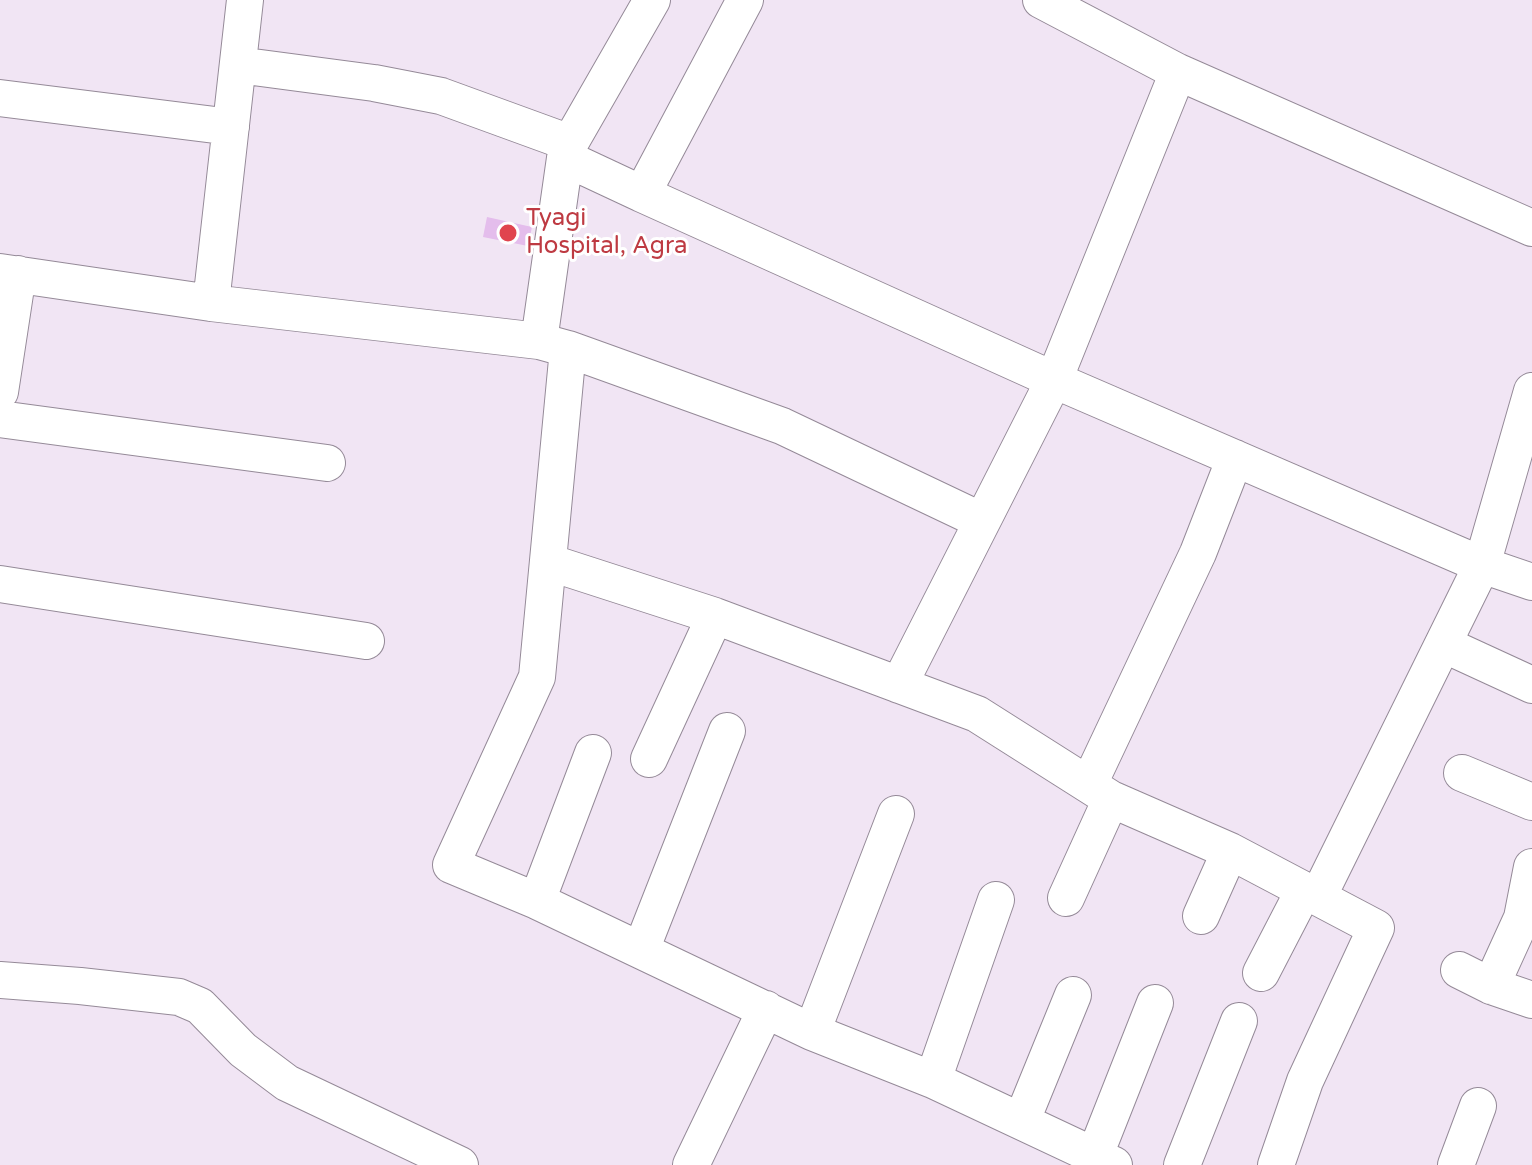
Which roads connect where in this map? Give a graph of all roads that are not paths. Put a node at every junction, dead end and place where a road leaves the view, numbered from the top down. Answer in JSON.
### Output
{"nodes":[{"id":1,"x":245,"y":0,"type":"edge"},
{"id":2,"x":652,"y":0,"type":"edge"},
{"id":3,"x":745,"y":0,"type":"edge"},
{"id":4,"x":1041,"y":0,"type":"edge"},
{"id":5,"x":238,"y":65,"type":"junction"},
{"id":6,"x":1178,"y":72,"type":"junction"},
{"id":7,"x":0,"y":98,"type":"edge"},
{"id":8,"x":231,"y":127,"type":"junction"},
{"id":9,"x":568,"y":151,"type":"junction"},
{"id":10,"x":642,"y":194,"type":"junction"},
{"id":11,"x":1532,"y":228,"type":"edge"},
{"id":12,"x":9,"y":273,"type":"edge"},
{"id":13,"x":211,"y":303,"type":"junction"},
{"id":14,"x":554,"y":345,"type":"junction"},
{"id":15,"x":1054,"y":380,"type":"junction"},
{"id":16,"x":1532,"y":391,"type":"edge"},
{"id":17,"x":0,"y":392,"type":"edge"},
{"id":18,"x":0,"y":419,"type":"edge"},
{"id":19,"x":1235,"y":458,"type":"junction"},
{"id":20,"x":327,"y":463,"type":"dead end"},
{"id":21,"x":982,"y":521,"type":"junction"},
{"id":22,"x":548,"y":562,"type":"junction"},
{"id":23,"x":1482,"y":565,"type":"junction"},
{"id":24,"x":1532,"y":582,"type":"edge"},
{"id":25,"x":0,"y":584,"type":"edge"},
{"id":26,"x":715,"y":616,"type":"junction"},
{"id":27,"x":366,"y":641,"type":"dead end"},
{"id":28,"x":1443,"y":644,"type":"junction"},
{"id":29,"x":899,"y":685,"type":"junction"},
{"id":30,"x":1532,"y":685,"type":"edge"},
{"id":31,"x":727,"y":731,"type":"dead end"},
{"id":32,"x":593,"y":753,"type":"dead end"},
{"id":33,"x":649,"y":759,"type":"dead end"},
{"id":34,"x":1462,"y":773,"type":"dead end"},
{"id":35,"x":1100,"y":792,"type":"junction"},
{"id":36,"x":1532,"y":802,"type":"edge"},
{"id":37,"x":896,"y":814,"type":"dead end"},
{"id":38,"x":1230,"y":851,"type":"junction"},
{"id":39,"x":1532,"y":867,"type":"edge"},
{"id":40,"x":1311,"y":893,"type":"junction"},
{"id":41,"x":1066,"y":898,"type":"dead end"},
{"id":42,"x":996,"y":900,"type":"dead end"},
{"id":43,"x":537,"y":901,"type":"junction"},
{"id":44,"x":1201,"y":916,"type":"dead end"},
{"id":45,"x":641,"y":950,"type":"junction"},
{"id":46,"x":1459,"y":970,"type":"dead end"},
{"id":47,"x":1261,"y":973,"type":"dead end"},
{"id":48,"x":0,"y":980,"type":"edge"},
{"id":49,"x":1491,"y":986,"type":"junction"},
{"id":50,"x":1073,"y":995,"type":"dead end"},
{"id":51,"x":1532,"y":1000,"type":"edge"},
{"id":52,"x":1155,"y":1003,"type":"dead end"},
{"id":53,"x":766,"y":1009,"type":"junction"},
{"id":54,"x":1239,"y":1021,"type":"dead end"},
{"id":55,"x":812,"y":1032,"type":"junction"},
{"id":56,"x":933,"y":1080,"type":"junction"},
{"id":57,"x":1478,"y":1106,"type":"dead end"},
{"id":58,"x":1022,"y":1120,"type":"junction"},
{"id":59,"x":1104,"y":1160,"type":"edge"},
{"id":60,"x":693,"y":1164,"type":"edge"},
{"id":61,"x":460,"y":1165,"type":"edge"},
{"id":62,"x":1182,"y":1165,"type":"edge"},
{"id":63,"x":1276,"y":1165,"type":"edge"},
{"id":64,"x":1456,"y":1165,"type":"edge"}],
"edges":[{"from":1,"to":5,"type":"street"},
{"from":2,"to":9,"type":"street"},
{"from":3,"to":10,"type":"street"},
{"from":4,"to":6,"type":"street"},
{"from":5,"to":8,"type":"street"},
{"from":5,"to":9,"type":"street"},
{"from":6,"to":11,"type":"street"},
{"from":6,"to":15,"type":"street"},
{"from":7,"to":8,"type":"street"},
{"from":8,"to":13,"type":"street"},
{"from":9,"to":10,"type":"street"},
{"from":9,"to":14,"type":"street"},
{"from":10,"to":15,"type":"street"},
{"from":12,"to":13,"type":"street"},
{"from":12,"to":17,"type":"street"},
{"from":13,"to":14,"type":"street"},
{"from":14,"to":21,"type":"street"},
{"from":14,"to":22,"type":"street"},
{"from":15,"to":19,"type":"street"},
{"from":15,"to":21,"type":"street"},
{"from":16,"to":23,"type":"street"},
{"from":18,"to":20,"type":"street"},
{"from":19,"to":23,"type":"street"},
{"from":19,"to":35,"type":"street"},
{"from":21,"to":29,"type":"street"},
{"from":22,"to":26,"type":"street"},
{"from":22,"to":43,"type":"street"},
{"from":23,"to":24,"type":"street"},
{"from":23,"to":28,"type":"street"},
{"from":25,"to":27,"type":"street"},
{"from":26,"to":29,"type":"street"},
{"from":26,"to":33,"type":"street"},
{"from":28,"to":30,"type":"street"},
{"from":28,"to":40,"type":"street"},
{"from":29,"to":35,"type":"street"},
{"from":31,"to":45,"type":"street"},
{"from":32,"to":43,"type":"street"},
{"from":34,"to":36,"type":"street"},
{"from":35,"to":38,"type":"street"},
{"from":35,"to":41,"type":"street"},
{"from":37,"to":55,"type":"street"},
{"from":38,"to":40,"type":"street"},
{"from":38,"to":44,"type":"street"},
{"from":39,"to":49,"type":"street"},
{"from":40,"to":47,"type":"street"},
{"from":40,"to":63,"type":"street"},
{"from":42,"to":56,"type":"street"},
{"from":43,"to":45,"type":"street"},
{"from":45,"to":53,"type":"street"},
{"from":46,"to":49,"type":"street"},
{"from":48,"to":61,"type":"street"},
{"from":49,"to":51,"type":"street"},
{"from":50,"to":58,"type":"street"},
{"from":52,"to":59,"type":"street"},
{"from":53,"to":55,"type":"street"},
{"from":53,"to":60,"type":"street"},
{"from":54,"to":62,"type":"street"},
{"from":55,"to":56,"type":"street"},
{"from":56,"to":58,"type":"street"},
{"from":57,"to":64,"type":"street"},
{"from":58,"to":59,"type":"street"}]}
